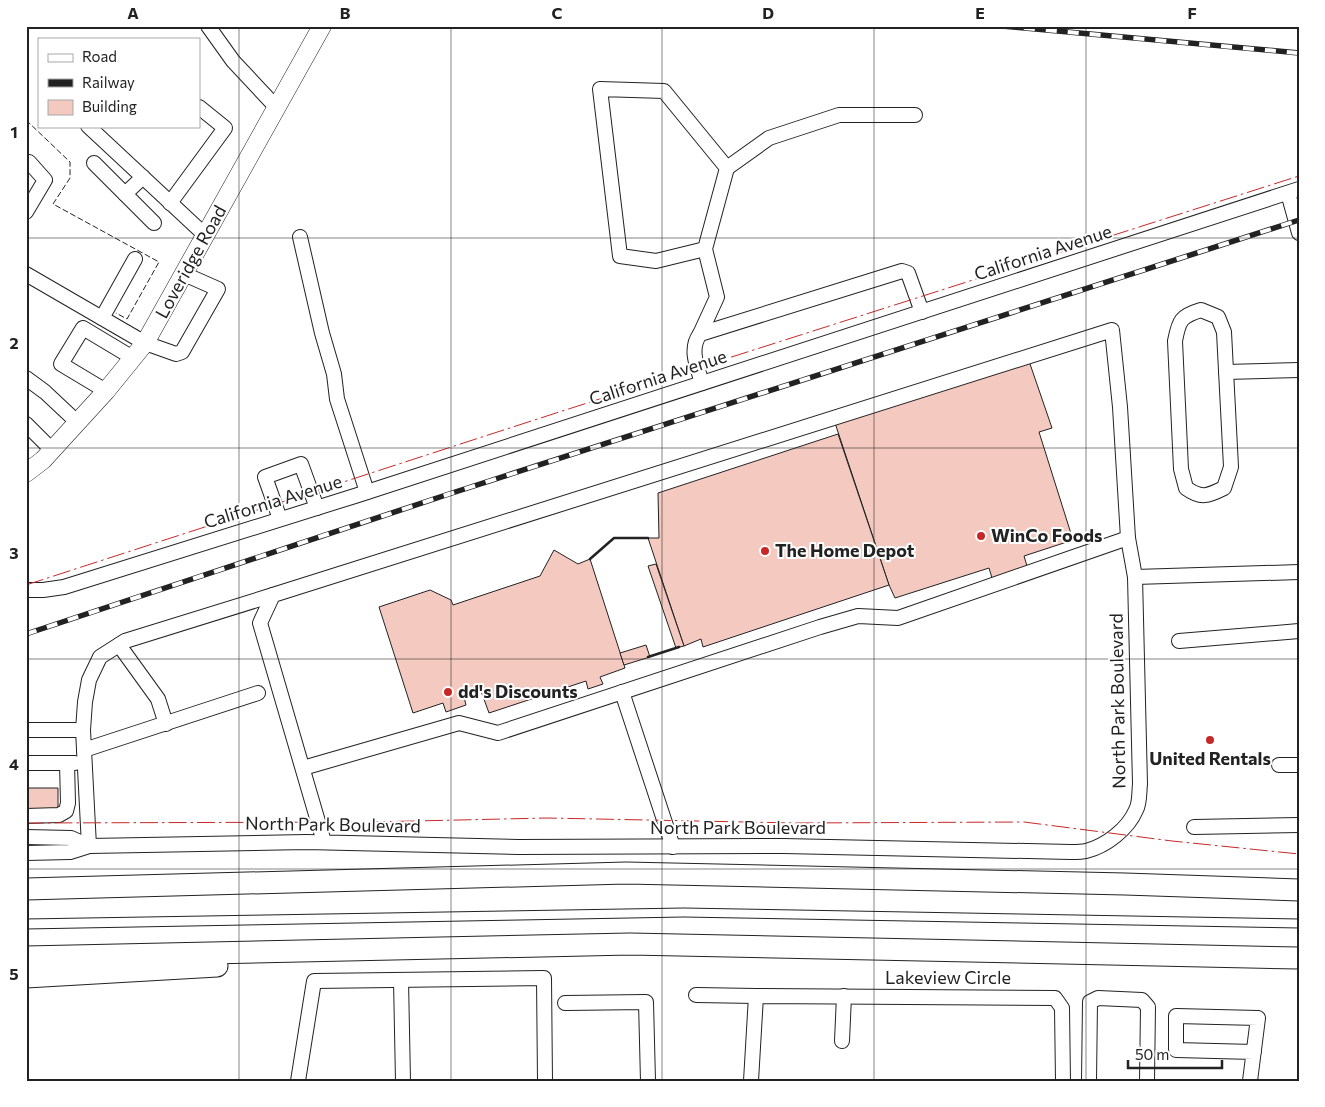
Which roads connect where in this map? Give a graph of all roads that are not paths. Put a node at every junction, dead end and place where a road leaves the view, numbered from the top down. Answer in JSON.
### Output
{"nodes":[{"id":1,"x":208,"y":26,"type":"edge"},
{"id":2,"x":322,"y":26,"type":"edge"},
{"id":3,"x":200,"y":108,"type":"edge"},
{"id":4,"x":277,"y":108,"type":"junction"},
{"id":5,"x":915,"y":116,"type":"dead end"},
{"id":6,"x":90,"y":128,"type":"edge"},
{"id":7,"x":26,"y":163,"type":"edge"},
{"id":8,"x":94,"y":163,"type":"dead end"},
{"id":9,"x":727,"y":168,"type":"junction"},
{"id":10,"x":142,"y":177,"type":"junction"},
{"id":11,"x":1294,"y":191,"type":"edge"},
{"id":12,"x":125,"y":194,"type":"junction"},
{"id":13,"x":170,"y":203,"type":"junction"},
{"id":14,"x":26,"y":212,"type":"edge"},
{"id":15,"x":154,"y":223,"type":"dead end"},
{"id":16,"x":1299,"y":233,"type":"edge"},
{"id":17,"x":206,"y":236,"type":"junction"},
{"id":18,"x":300,"y":237,"type":"dead end"},
{"id":19,"x":705,"y":249,"type":"junction"},
{"id":20,"x":135,"y":258,"type":"dead end"},
{"id":21,"x":26,"y":274,"type":"edge"},
{"id":22,"x":184,"y":274,"type":"junction"},
{"id":23,"x":922,"y":312,"type":"junction"},
{"id":24,"x":102,"y":318,"type":"junction"},
{"id":25,"x":700,"y":334,"type":"junction"},
{"id":26,"x":145,"y":343,"type":"junction"},
{"id":27,"x":133,"y":358,"type":"junction"},
{"id":28,"x":1299,"y":370,"type":"edge"},
{"id":29,"x":1226,"y":372,"type":"junction"},
{"id":30,"x":26,"y":378,"type":"edge"},
{"id":31,"x":702,"y":383,"type":"junction"},
{"id":32,"x":106,"y":391,"type":"junction"},
{"id":33,"x":78,"y":422,"type":"junction"},
{"id":34,"x":26,"y":424,"type":"edge"},
{"id":35,"x":52,"y":450,"type":"junction"},
{"id":36,"x":26,"y":473,"type":"edge"},
{"id":37,"x":367,"y":492,"type":"junction"},
{"id":38,"x":317,"y":508,"type":"junction"},
{"id":39,"x":280,"y":519,"type":"junction"},
{"id":40,"x":1128,"y":538,"type":"junction"},
{"id":41,"x":1299,"y":572,"type":"edge"},
{"id":42,"x":1135,"y":577,"type":"junction"},
{"id":43,"x":26,"y":590,"type":"edge"},
{"id":44,"x":273,"y":595,"type":"junction"},
{"id":45,"x":1299,"y":631,"type":"edge"},
{"id":46,"x":1179,"y":641,"type":"dead end"},
{"id":47,"x":119,"y":645,"type":"junction"},
{"id":48,"x":622,"y":692,"type":"junction"},
{"id":49,"x":258,"y":693,"type":"dead end"},
{"id":50,"x":166,"y":724,"type":"junction"},
{"id":51,"x":26,"y":730,"type":"edge"},
{"id":52,"x":83,"y":730,"type":"junction"},
{"id":53,"x":84,"y":757,"type":"junction"},
{"id":54,"x":26,"y":763,"type":"edge"},
{"id":55,"x":67,"y":763,"type":"junction"},
{"id":56,"x":1299,"y":765,"type":"edge"},
{"id":57,"x":1279,"y":766,"type":"dead end"},
{"id":58,"x":303,"y":768,"type":"junction"},
{"id":59,"x":26,"y":816,"type":"edge"},
{"id":60,"x":1299,"y":824,"type":"edge"},
{"id":61,"x":1194,"y":827,"type":"dead end"},
{"id":62,"x":26,"y":837,"type":"edge"},
{"id":63,"x":324,"y":842,"type":"junction"},
{"id":64,"x":89,"y":846,"type":"junction"},
{"id":65,"x":674,"y":847,"type":"junction"},
{"id":66,"x":26,"y":853,"type":"edge"},
{"id":67,"x":26,"y":889,"type":"edge"},
{"id":68,"x":1299,"y":890,"type":"edge"},
{"id":69,"x":335,"y":949,"type":"junction"},
{"id":70,"x":26,"y":957,"type":"edge"},
{"id":71,"x":1299,"y":958,"type":"edge"},
{"id":72,"x":26,"y":977,"type":"edge"},
{"id":73,"x":401,"y":980,"type":"junction"},
{"id":74,"x":696,"y":995,"type":"dead end"},
{"id":75,"x":756,"y":996,"type":"junction"},
{"id":76,"x":844,"y":996,"type":"junction"},
{"id":77,"x":565,"y":1003,"type":"dead end"},
{"id":78,"x":842,"y":1041,"type":"dead end"},
{"id":79,"x":1254,"y":1052,"type":"junction"},
{"id":80,"x":298,"y":1081,"type":"edge"},
{"id":81,"x":403,"y":1081,"type":"edge"},
{"id":82,"x":545,"y":1081,"type":"edge"},
{"id":83,"x":648,"y":1081,"type":"edge"},
{"id":84,"x":751,"y":1081,"type":"edge"},
{"id":85,"x":1063,"y":1081,"type":"edge"},
{"id":86,"x":1089,"y":1081,"type":"edge"},
{"id":87,"x":1147,"y":1081,"type":"edge"},
{"id":88,"x":1250,"y":1081,"type":"edge"}],
"edges":[{"from":1,"to":4,"type":"street"},
{"from":2,"to":4,"type":"main road","name":"Loveridge Road"},
{"from":3,"to":13,"type":"street"},
{"from":4,"to":17,"type":"main road","name":"Loveridge Road"},
{"from":5,"to":9,"type":"street"},
{"from":6,"to":10,"type":"street"},
{"from":7,"to":14,"type":"street"},
{"from":8,"to":12,"type":"street"},
{"from":9,"to":19,"type":"street"},
{"from":9,"to":19,"type":"street"},
{"from":10,"to":12,"type":"street"},
{"from":10,"to":13,"type":"street"},
{"from":11,"to":16,"type":"street"},
{"from":11,"to":23,"type":"street","name":"California Avenue"},
{"from":12,"to":15,"type":"street"},
{"from":13,"to":17,"type":"street"},
{"from":17,"to":22,"type":"main road","name":"Loveridge Road"},
{"from":18,"to":37,"type":"street"},
{"from":19,"to":25,"type":"street"},
{"from":20,"to":24,"type":"street"},
{"from":21,"to":24,"type":"street"},
{"from":22,"to":26,"type":"main road","name":"Loveridge Road"},
{"from":22,"to":26,"type":"street"},
{"from":23,"to":25,"type":"street"},
{"from":23,"to":31,"type":"street","name":"California Avenue"},
{"from":24,"to":26,"type":"street"},
{"from":25,"to":31,"type":"street"},
{"from":26,"to":27,"type":"main road","name":"Loveridge Road"},
{"from":27,"to":32,"type":"main road","name":"Loveridge Road"},
{"from":27,"to":32,"type":"street"},
{"from":28,"to":29,"type":"street"},
{"from":29,"to":29,"type":"street"},
{"from":30,"to":33,"type":"street"},
{"from":31,"to":37,"type":"street","name":"California Avenue"},
{"from":32,"to":33,"type":"main road","name":"Loveridge Road"},
{"from":33,"to":35,"type":"main road","name":"Loveridge Road"},
{"from":34,"to":35,"type":"street"},
{"from":35,"to":36,"type":"main road","name":"Loveridge Road"},
{"from":37,"to":38,"type":"street","name":"California Avenue"},
{"from":38,"to":39,"type":"street","name":"California Avenue"},
{"from":38,"to":39,"type":"street"},
{"from":39,"to":43,"type":"street","name":"California Avenue"},
{"from":40,"to":42,"type":"street","name":"North Park Boulevard"},
{"from":40,"to":44,"type":"street","name":"North Park Boulevard"},
{"from":40,"to":48,"type":"street"},
{"from":41,"to":42,"type":"street"},
{"from":42,"to":65,"type":"street","name":"North Park Boulevard"},
{"from":44,"to":47,"type":"street"},
{"from":44,"to":58,"type":"street"},
{"from":45,"to":46,"type":"street"},
{"from":47,"to":50,"type":"street"},
{"from":47,"to":52,"type":"street"},
{"from":48,"to":58,"type":"street"},
{"from":48,"to":65,"type":"street"},
{"from":49,"to":50,"type":"street"},
{"from":50,"to":53,"type":"street"},
{"from":51,"to":52,"type":"street"},
{"from":52,"to":53,"type":"street"},
{"from":53,"to":55,"type":"street"},
{"from":53,"to":64,"type":"street"},
{"from":54,"to":55,"type":"street"},
{"from":55,"to":59,"type":"street"},
{"from":56,"to":57,"type":"street"},
{"from":58,"to":63,"type":"street"},
{"from":60,"to":61,"type":"street"},
{"from":62,"to":64,"type":"street","name":"North Park Boulevard"},
{"from":63,"to":64,"type":"street","name":"North Park Boulevard"},
{"from":63,"to":65,"type":"street","name":"North Park Boulevard"},
{"from":64,"to":66,"type":"street","name":"North Park Boulevard"},
{"from":67,"to":68,"type":"highway"},
{"from":69,"to":70,"type":"highway"},
{"from":69,"to":71,"type":"highway"},
{"from":69,"to":72,"type":"highway"},
{"from":73,"to":80,"type":"street"},
{"from":73,"to":81,"type":"street"},
{"from":73,"to":82,"type":"street"},
{"from":74,"to":75,"type":"street","name":"Lakeview Circle"},
{"from":75,"to":76,"type":"street","name":"Lakeview Circle"},
{"from":75,"to":84,"type":"street"},
{"from":76,"to":78,"type":"street"},
{"from":76,"to":85,"type":"street","name":"Lakeview Circle"},
{"from":77,"to":83,"type":"street"},
{"from":79,"to":79,"type":"street"},
{"from":79,"to":88,"type":"street"},
{"from":86,"to":87,"type":"street"}]}
